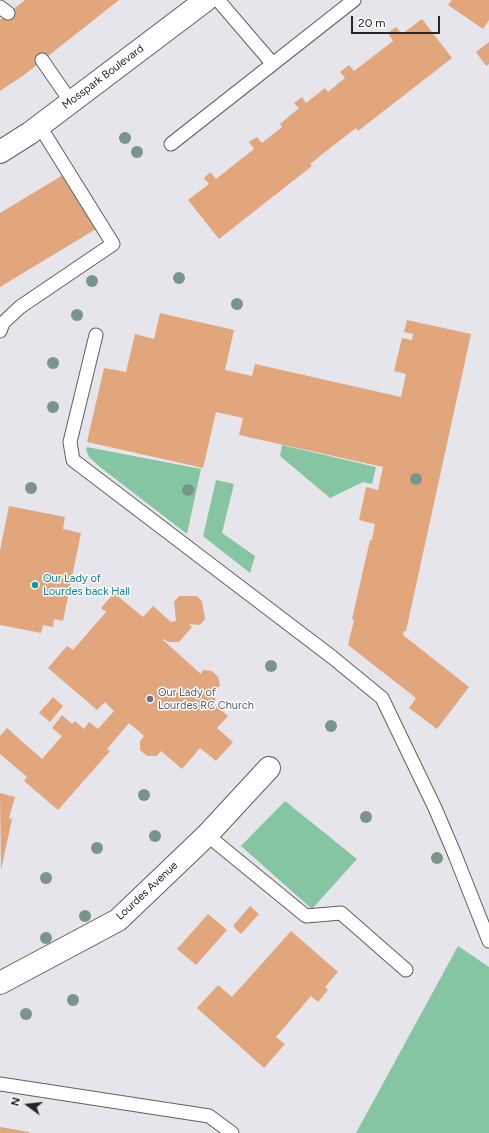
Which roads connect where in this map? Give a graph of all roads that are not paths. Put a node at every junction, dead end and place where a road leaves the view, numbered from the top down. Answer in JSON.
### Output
{"nodes":[{"id":1,"x":206,"y":0,"type":"edge"},
{"id":2,"x":218,"y":0,"type":"edge"},
{"id":3,"x":354,"y":0,"type":"edge"},
{"id":4,"x":42,"y":60,"type":"dead end"},
{"id":5,"x":272,"y":63,"type":"junction"},
{"id":6,"x":71,"y":102,"type":"junction"},
{"id":7,"x":39,"y":126,"type":"junction"},
{"id":8,"x":171,"y":144,"type":"dead end"},
{"id":9,"x":0,"y":152,"type":"edge"},
{"id":10,"x":0,"y":332,"type":"edge"},
{"id":11,"x":96,"y":335,"type":"dead end"},
{"id":12,"x":269,"y":768,"type":"dead end"},
{"id":13,"x":208,"y":835,"type":"junction"},
{"id":14,"x":489,"y":941,"type":"edge"},
{"id":15,"x":406,"y":970,"type":"dead end"},
{"id":16,"x":0,"y":982,"type":"edge"},
{"id":17,"x":0,"y":1084,"type":"edge"},
{"id":18,"x":232,"y":1133,"type":"edge"}],
"edges":[{"from":1,"to":6,"type":"street","name":"Mosspark Boulevard"},
{"from":2,"to":5,"type":"lane"},
{"from":3,"to":5,"type":"lane"},
{"from":4,"to":6,"type":"lane"},
{"from":5,"to":8,"type":"lane"},
{"from":6,"to":7,"type":"street","name":"Mosspark Boulevard"},
{"from":7,"to":9,"type":"street","name":"Mosspark Boulevard"},
{"from":7,"to":10,"type":"lane"},
{"from":11,"to":14,"type":"lane"},
{"from":12,"to":13,"type":"street","name":"Lourdes Avenue"},
{"from":13,"to":15,"type":"lane"},
{"from":13,"to":16,"type":"street","name":"Lourdes Avenue"},
{"from":17,"to":18,"type":"lane"}]}
